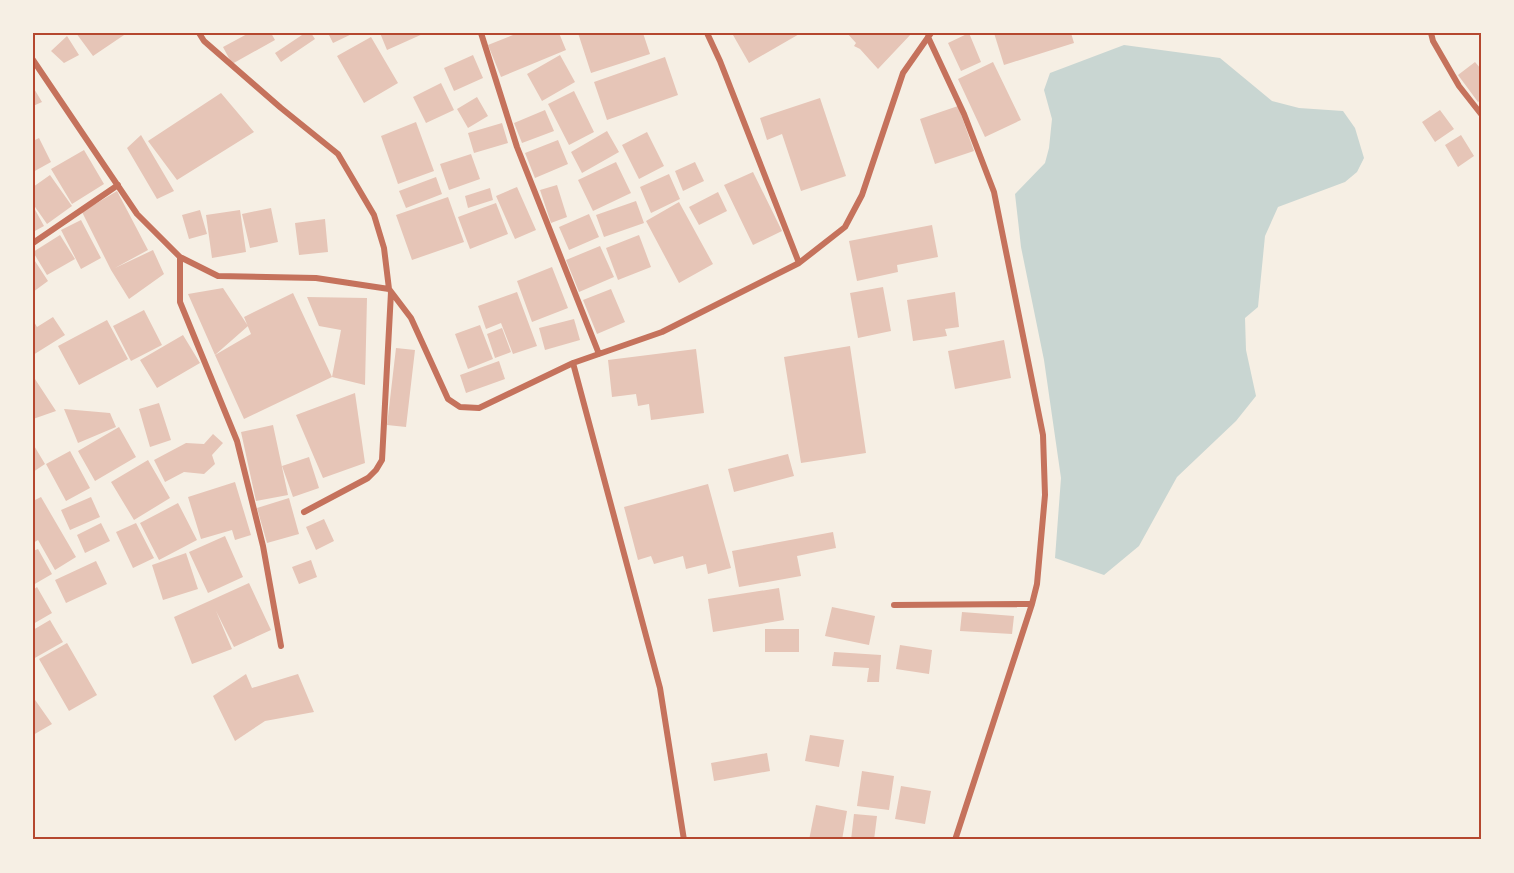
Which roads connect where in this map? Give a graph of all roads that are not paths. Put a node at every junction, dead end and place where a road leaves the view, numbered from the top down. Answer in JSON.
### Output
{"nodes":[{"id":1,"x":199,"y":33,"type":"edge"},
{"id":2,"x":481,"y":33,"type":"edge"},
{"id":3,"x":707,"y":33,"type":"edge"},
{"id":4,"x":1431,"y":33,"type":"edge"},
{"id":5,"x":930,"y":35,"type":"edge"},
{"id":6,"x":33,"y":60,"type":"edge"},
{"id":7,"x":1481,"y":114,"type":"edge"},
{"id":8,"x":118,"y":185,"type":"junction"},
{"id":9,"x":33,"y":243,"type":"edge"},
{"id":10,"x":180,"y":257,"type":"junction"},
{"id":11,"x":799,"y":263,"type":"junction"},
{"id":12,"x":389,"y":289,"type":"junction"},
{"id":13,"x":599,"y":354,"type":"junction"},
{"id":14,"x":573,"y":363,"type":"junction"},
{"id":15,"x":304,"y":513,"type":"dead end"},
{"id":16,"x":1032,"y":604,"type":"junction"},
{"id":17,"x":894,"y":605,"type":"dead end"},
{"id":18,"x":281,"y":646,"type":"dead end"},
{"id":19,"x":684,"y":840,"type":"edge"},
{"id":20,"x":955,"y":840,"type":"edge"}],
"edges":[{"from":1,"to":12,"type":"street"},
{"from":2,"to":13,"type":"street"},
{"from":3,"to":11,"type":"street"},
{"from":4,"to":7,"type":"street"},
{"from":5,"to":11,"type":"street"},
{"from":5,"to":16,"type":"street"},
{"from":6,"to":8,"type":"street"},
{"from":8,"to":9,"type":"street"},
{"from":8,"to":10,"type":"street"},
{"from":10,"to":12,"type":"street"},
{"from":10,"to":18,"type":"street"},
{"from":11,"to":13,"type":"street"},
{"from":12,"to":14,"type":"street"},
{"from":12,"to":15,"type":"street"},
{"from":13,"to":14,"type":"street"},
{"from":14,"to":19,"type":"street"},
{"from":16,"to":17,"type":"street"},
{"from":16,"to":20,"type":"street"}]}
